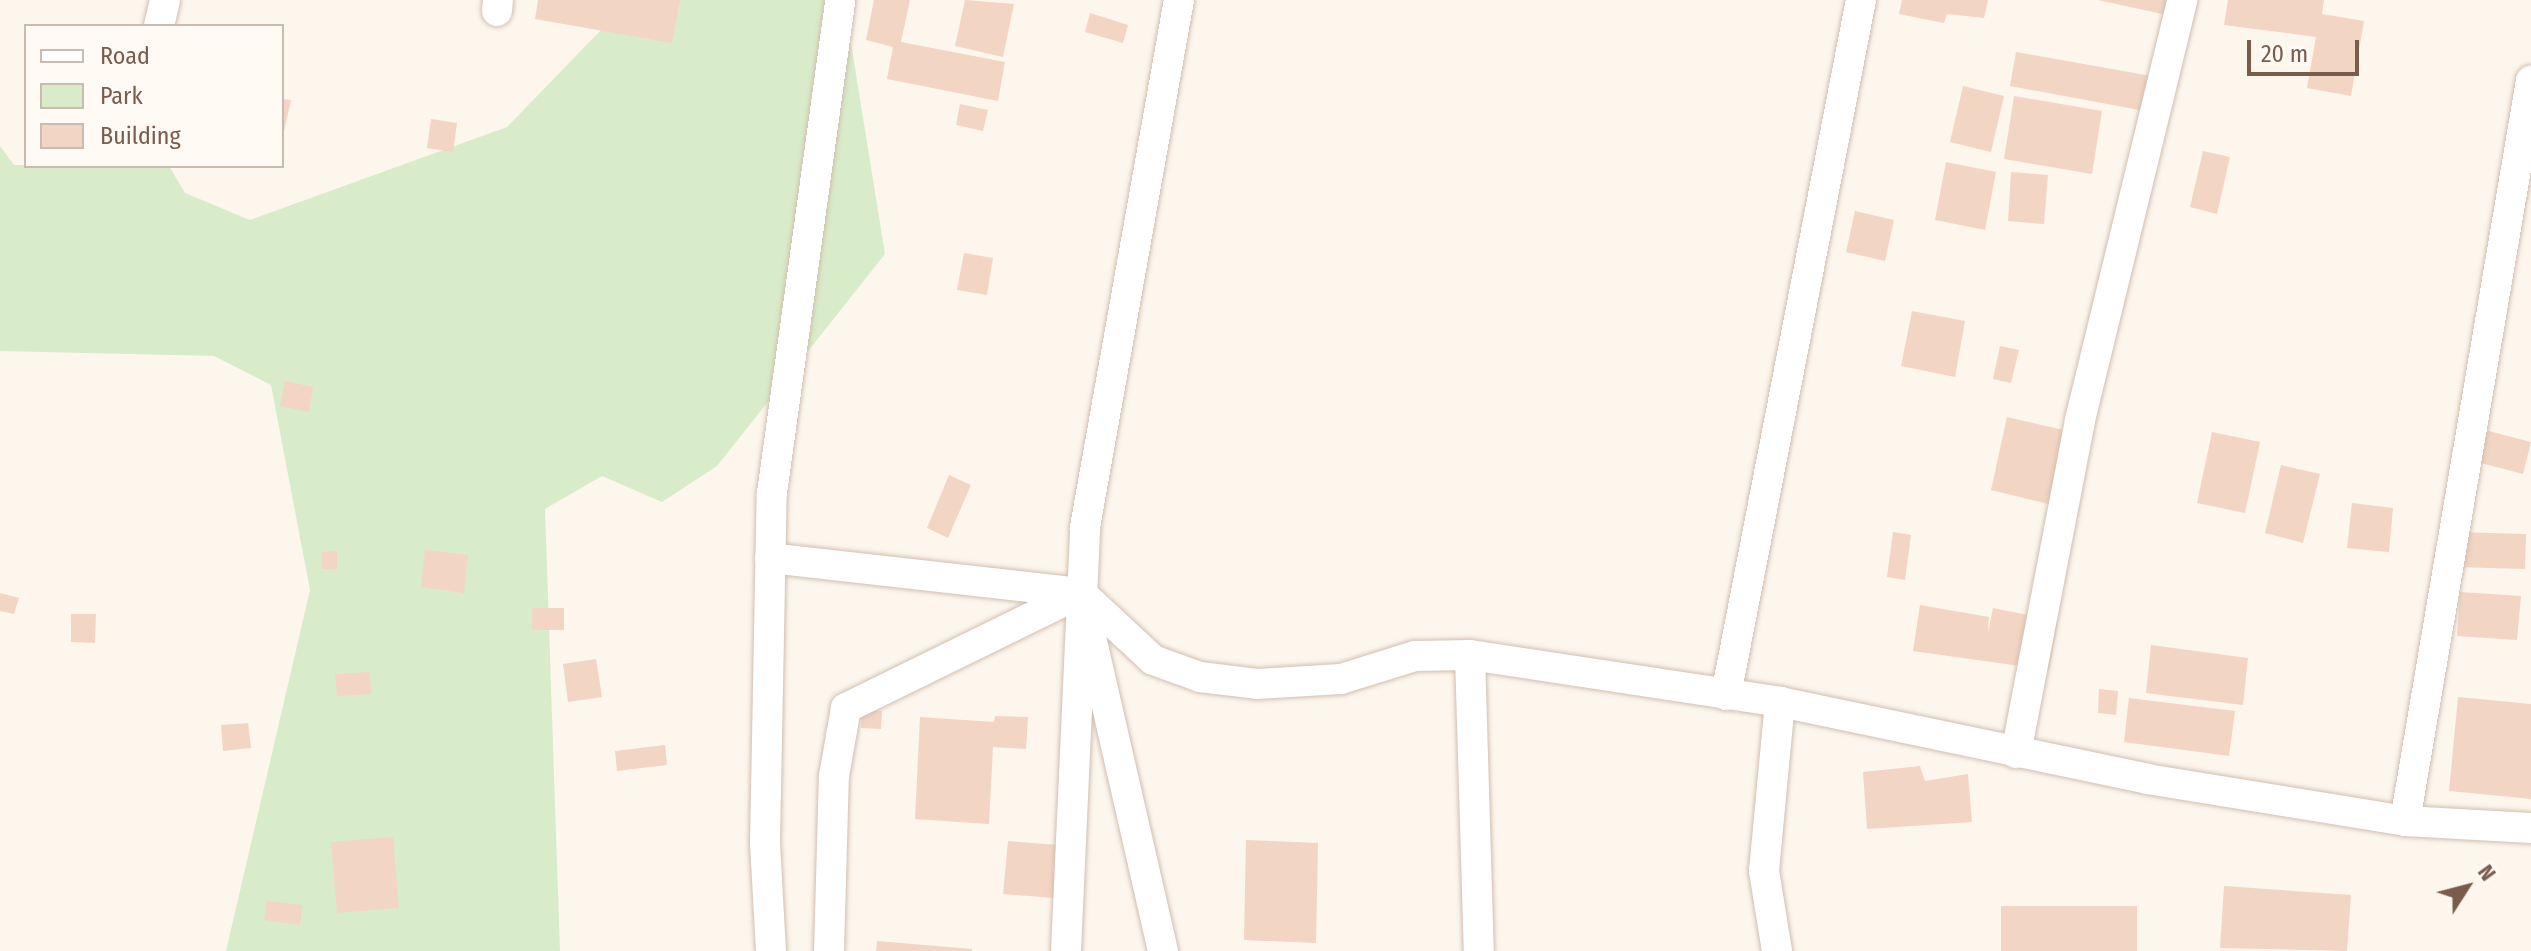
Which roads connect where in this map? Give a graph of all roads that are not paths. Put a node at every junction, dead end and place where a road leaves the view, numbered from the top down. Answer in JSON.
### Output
{"nodes":[{"id":1,"x":165,"y":0,"type":"edge"},
{"id":2,"x":840,"y":0,"type":"edge"},
{"id":3,"x":1179,"y":0,"type":"edge"},
{"id":4,"x":1861,"y":0,"type":"edge"},
{"id":5,"x":2182,"y":0,"type":"edge"},
{"id":6,"x":159,"y":24,"type":"edge"},
{"id":7,"x":2531,"y":81,"type":"edge"},
{"id":8,"x":770,"y":558,"type":"junction"},
{"id":9,"x":1081,"y":593,"type":"junction"},
{"id":10,"x":1470,"y":655,"type":"junction"},
{"id":11,"x":1726,"y":695,"type":"junction"},
{"id":12,"x":1780,"y":702,"type":"junction"},
{"id":13,"x":2016,"y":753,"type":"junction"},
{"id":14,"x":2405,"y":821,"type":"junction"},
{"id":15,"x":2531,"y":828,"type":"edge"},
{"id":16,"x":771,"y":951,"type":"edge"},
{"id":17,"x":829,"y":951,"type":"edge"},
{"id":18,"x":1066,"y":951,"type":"edge"},
{"id":19,"x":1163,"y":951,"type":"edge"},
{"id":20,"x":1479,"y":951,"type":"edge"},
{"id":21,"x":1777,"y":951,"type":"edge"}],
"edges":[{"from":1,"to":6,"type":"street"},
{"from":2,"to":8,"type":"street"},
{"from":3,"to":9,"type":"street"},
{"from":4,"to":11,"type":"street"},
{"from":5,"to":13,"type":"street"},
{"from":7,"to":14,"type":"street"},
{"from":8,"to":9,"type":"street"},
{"from":8,"to":16,"type":"street"},
{"from":9,"to":10,"type":"street"},
{"from":9,"to":17,"type":"street"},
{"from":9,"to":18,"type":"street"},
{"from":9,"to":19,"type":"street"},
{"from":10,"to":11,"type":"street"},
{"from":10,"to":20,"type":"street"},
{"from":11,"to":12,"type":"street"},
{"from":12,"to":13,"type":"street"},
{"from":12,"to":21,"type":"street"},
{"from":13,"to":14,"type":"street"},
{"from":14,"to":15,"type":"street"}]}
